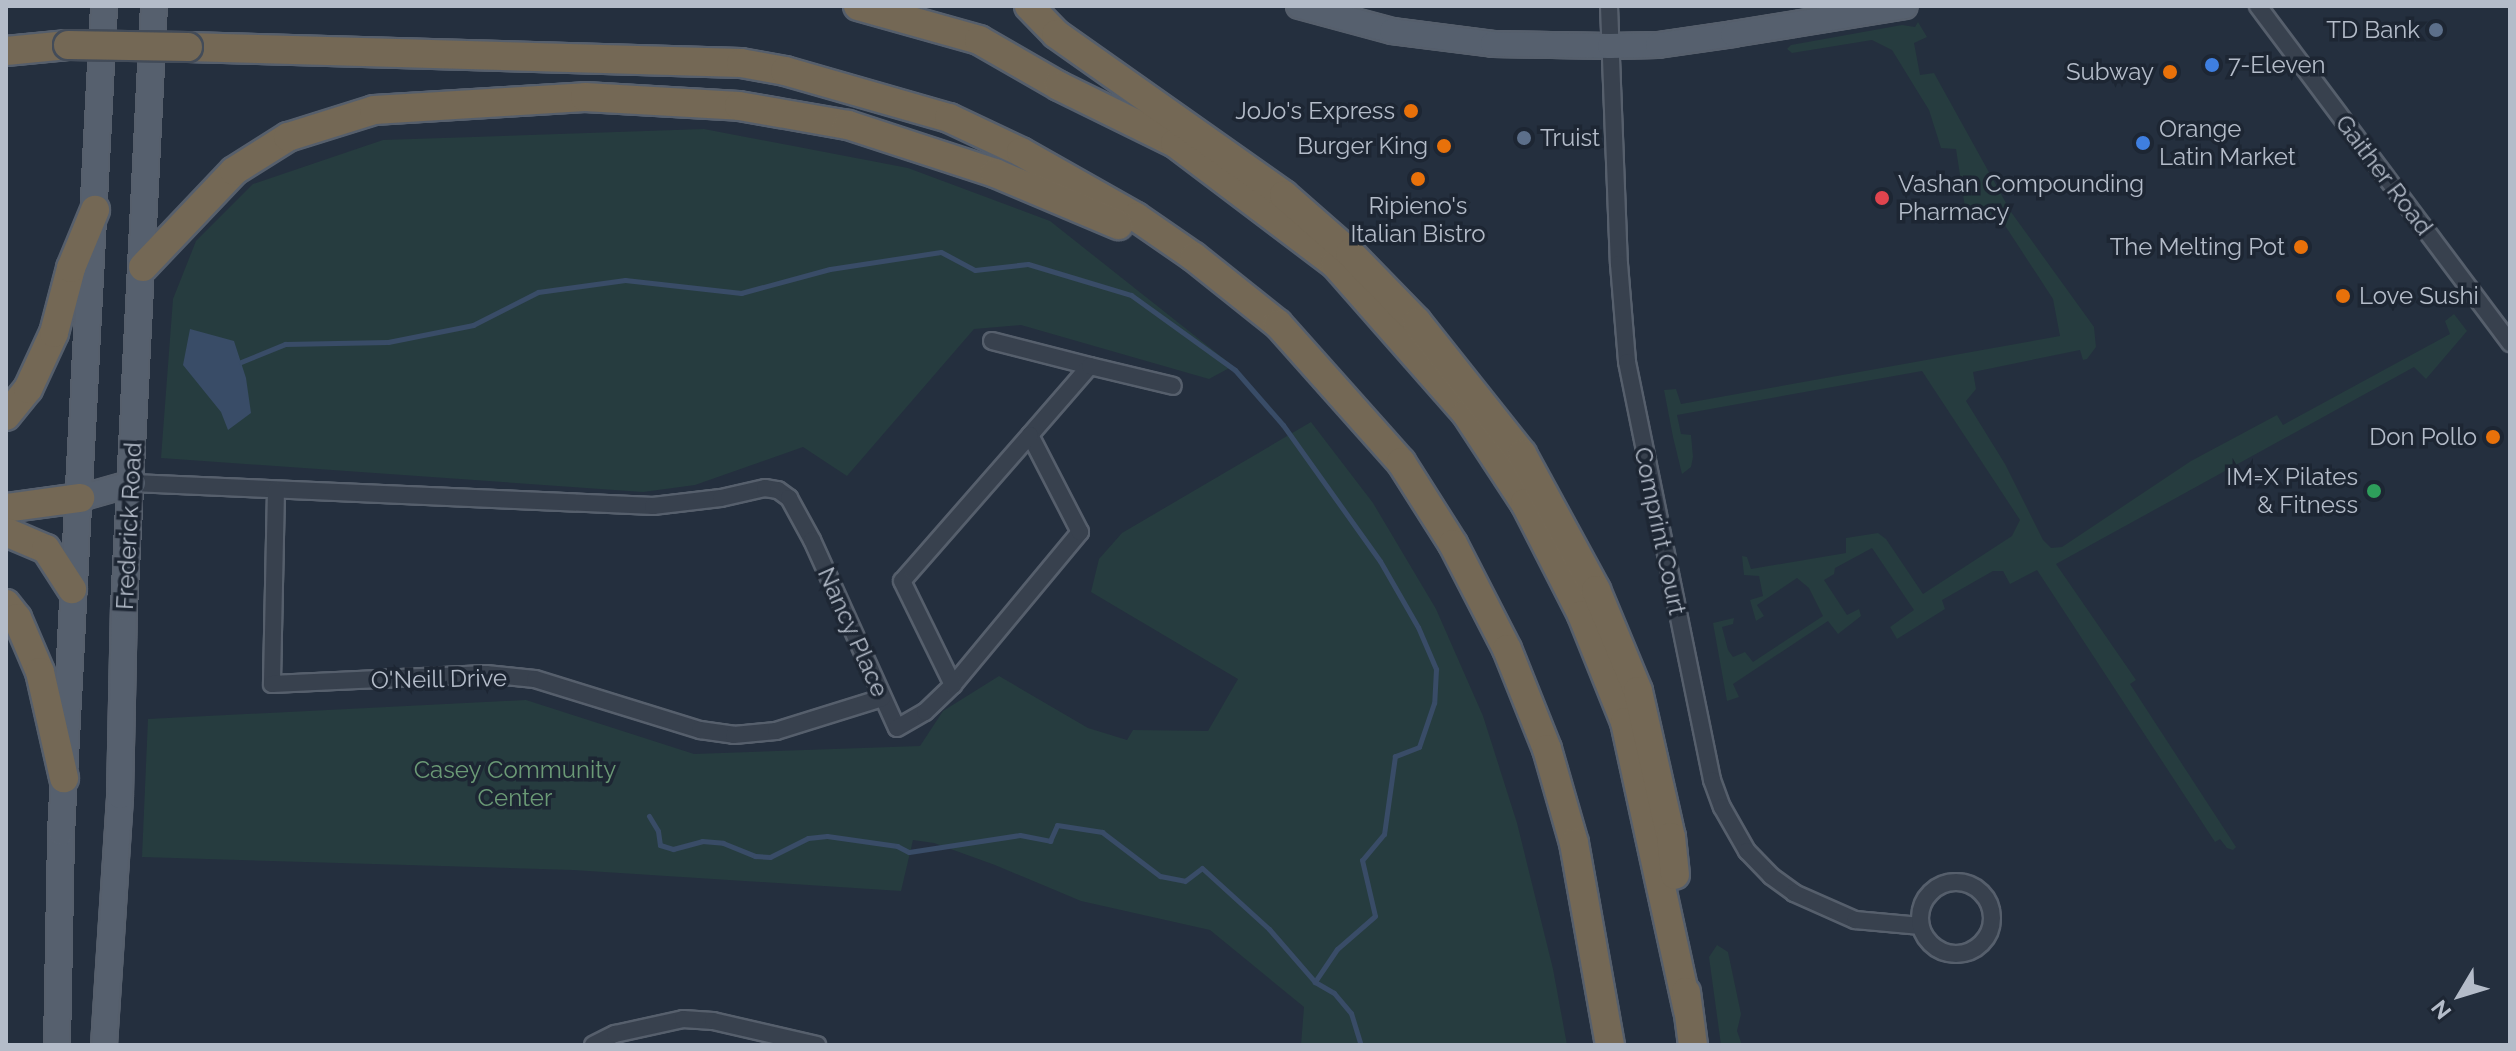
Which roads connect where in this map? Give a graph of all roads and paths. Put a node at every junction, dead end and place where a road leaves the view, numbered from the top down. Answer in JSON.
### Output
{"nodes":[{"id":1,"x":104,"y":6,"type":"edge"},
{"id":2,"x":154,"y":6,"type":"edge"},
{"id":3,"x":858,"y":6,"type":"edge"},
{"id":4,"x":1029,"y":6,"type":"edge"},
{"id":5,"x":1299,"y":6,"type":"edge"},
{"id":6,"x":1609,"y":6,"type":"edge"},
{"id":7,"x":1905,"y":6,"type":"edge"},
{"id":8,"x":2258,"y":6,"type":"edge"},
{"id":9,"x":6,"y":44,"type":"edge"},
{"id":10,"x":68,"y":45,"type":"junction"},
{"id":11,"x":1610,"y":46,"type":"junction"},
{"id":12,"x":6,"y":51,"type":"edge"},
{"id":13,"x":95,"y":210,"type":"junction"},
{"id":14,"x":1194,"y":257,"type":"junction"},
{"id":15,"x":143,"y":267,"type":"junction"},
{"id":16,"x":992,"y":341,"type":"dead end"},
{"id":17,"x":2510,"y":343,"type":"edge"},
{"id":18,"x":1090,"y":366,"type":"junction"},
{"id":19,"x":1173,"y":386,"type":"dead end"},
{"id":20,"x":6,"y":416,"type":"edge"},
{"id":21,"x":1030,"y":435,"type":"junction"},
{"id":22,"x":133,"y":483,"type":"junction"},
{"id":23,"x":276,"y":490,"type":"junction"},
{"id":24,"x":80,"y":498,"type":"junction"},
{"id":25,"x":6,"y":508,"type":"edge"},
{"id":26,"x":6,"y":532,"type":"edge"},
{"id":27,"x":72,"y":589,"type":"junction"},
{"id":28,"x":6,"y":604,"type":"edge"},
{"id":29,"x":953,"y":685,"type":"junction"},
{"id":30,"x":882,"y":698,"type":"junction"},
{"id":31,"x":64,"y":778,"type":"junction"},
{"id":32,"x":1921,"y":926,"type":"junction"},
{"id":33,"x":1688,"y":1010,"type":"junction"},
{"id":34,"x":57,"y":1045,"type":"edge"},
{"id":35,"x":104,"y":1045,"type":"edge"},
{"id":36,"x":593,"y":1045,"type":"edge"},
{"id":37,"x":817,"y":1045,"type":"edge"},
{"id":38,"x":1610,"y":1045,"type":"edge"},
{"id":39,"x":1693,"y":1045,"type":"edge"}],
"edges":[{"from":1,"to":13,"type":"main road","name":"Frederick Road"},
{"from":2,"to":15,"type":"main road","name":"Frederick Road"},
{"from":3,"to":33,"type":"highway"},
{"from":4,"to":33,"type":"highway"},
{"from":5,"to":11,"type":"main road"},
{"from":6,"to":11,"type":"street","name":"Comprint Court"},
{"from":7,"to":11,"type":"main road"},
{"from":8,"to":17,"type":"street","name":"Gaither Road"},
{"from":9,"to":10,"type":"highway"},
{"from":10,"to":12,"type":"highway"},
{"from":10,"to":14,"type":"highway","bridge":true},
{"from":11,"to":32,"type":"street","name":"Comprint Court"},
{"from":13,"to":20,"type":"highway"},
{"from":13,"to":24,"type":"main road","name":"Frederick Road"},
{"from":14,"to":15,"type":"highway"},
{"from":14,"to":38,"type":"highway"},
{"from":15,"to":22,"type":"main road","name":"Frederick Road"},
{"from":16,"to":18,"type":"street"},
{"from":18,"to":19,"type":"street"},
{"from":18,"to":21,"type":"street"},
{"from":21,"to":29,"type":"street","name":"Nancy Place"},
{"from":21,"to":29,"type":"street"},
{"from":22,"to":23,"type":"street"},
{"from":22,"to":24,"type":"main road"},
{"from":22,"to":35,"type":"main road","name":"Frederick Road"},
{"from":23,"to":30,"type":"street","name":"Nancy Place"},
{"from":23,"to":30,"type":"street","name":"O'Neill Drive"},
{"from":24,"to":25,"type":"highway"},
{"from":24,"to":27,"type":"main road","name":"Frederick Road"},
{"from":26,"to":27,"type":"highway"},
{"from":27,"to":31,"type":"main road","name":"Frederick Road"},
{"from":28,"to":31,"type":"highway"},
{"from":29,"to":30,"type":"street","name":"Nancy Place"},
{"from":31,"to":34,"type":"main road","name":"Frederick Road"},
{"from":32,"to":32,"type":"street"},
{"from":33,"to":39,"type":"highway"},
{"from":36,"to":37,"type":"street"}]}
